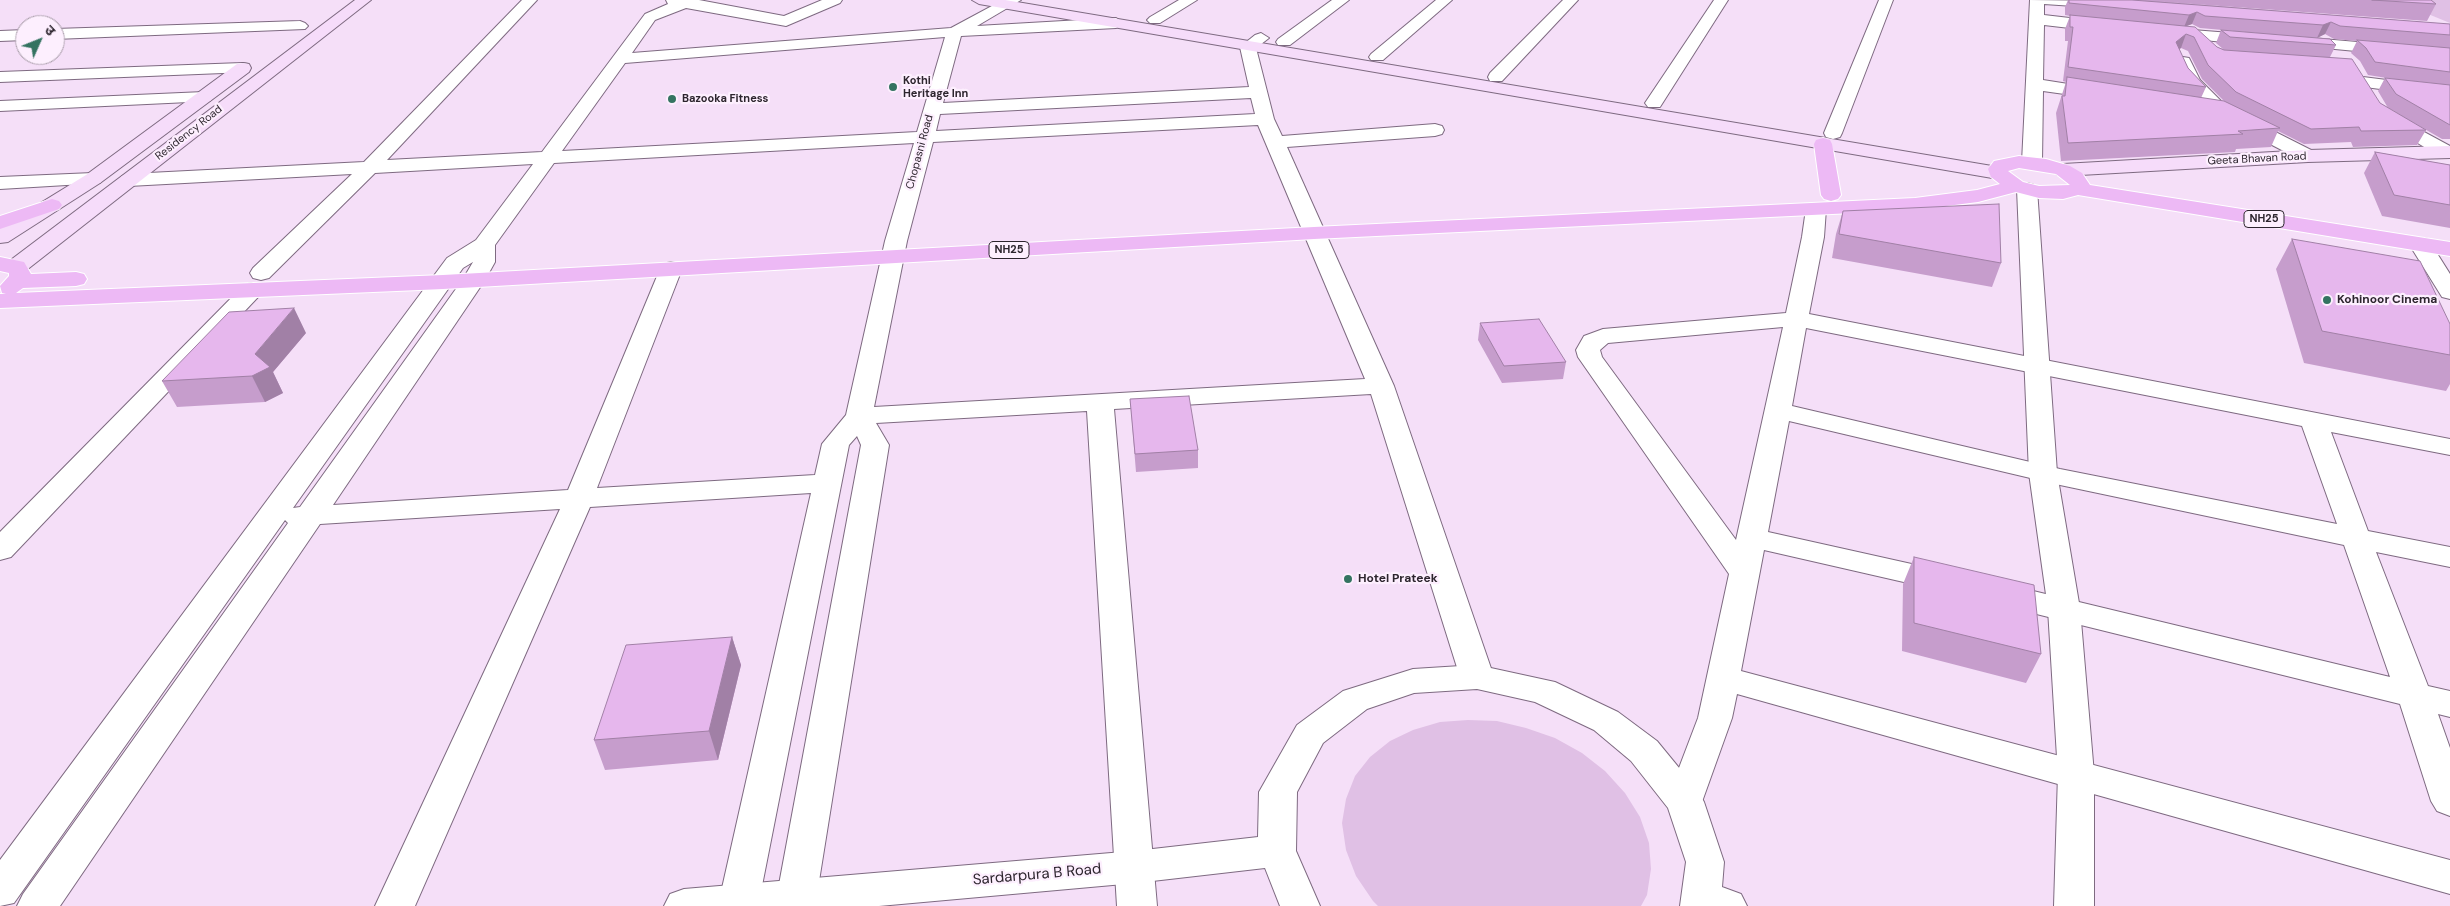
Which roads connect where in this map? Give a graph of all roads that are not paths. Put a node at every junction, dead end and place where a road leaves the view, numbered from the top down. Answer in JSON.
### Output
{"nodes":[{"id":1,"x":364,"y":0,"type":"edge"},
{"id":2,"x":530,"y":0,"type":"edge"},
{"id":3,"x":664,"y":0,"type":"edge"},
{"id":4,"x":835,"y":0,"type":"edge"},
{"id":5,"x":979,"y":0,"type":"edge"},
{"id":6,"x":1036,"y":0,"type":"edge"},
{"id":7,"x":1190,"y":0,"type":"edge"},
{"id":8,"x":1342,"y":0,"type":"edge"},
{"id":9,"x":1445,"y":0,"type":"edge"},
{"id":10,"x":1571,"y":0,"type":"edge"},
{"id":11,"x":1722,"y":0,"type":"edge"},
{"id":12,"x":1886,"y":0,"type":"edge"},
{"id":13,"x":2037,"y":0,"type":"edge"},
{"id":14,"x":2046,"y":0,"type":"edge"},
{"id":15,"x":688,"y":2,"type":"edge"},
{"id":16,"x":1009,"y":2,"type":"edge"},
{"id":17,"x":2121,"y":6,"type":"edge"},
{"id":18,"x":2176,"y":16,"type":"edge"},
{"id":19,"x":2036,"y":19,"type":"junction"},
{"id":20,"x":1155,"y":20,"type":"junction"},
{"id":21,"x":307,"y":21,"type":"joint"},
{"id":22,"x":1116,"y":23,"type":"junction"},
{"id":23,"x":2302,"y":24,"type":"edge"},
{"id":24,"x":2124,"y":29,"type":"edge"},
{"id":25,"x":954,"y":32,"type":"junction"},
{"id":26,"x":2151,"y":32,"type":"edge"},
{"id":27,"x":65,"y":33,"type":"edge"},
{"id":28,"x":15,"y":35,"type":"edge"},
{"id":29,"x":0,"y":36,"type":"edge"},
{"id":30,"x":2196,"y":36,"type":"junction"},
{"id":31,"x":1255,"y":42,"type":"junction"},
{"id":32,"x":1284,"y":42,"type":"junction"},
{"id":33,"x":2328,"y":44,"type":"junction"},
{"id":34,"x":2213,"y":51,"type":"edge"},
{"id":35,"x":2450,"y":55,"type":"edge"},
{"id":36,"x":2180,"y":56,"type":"edge"},
{"id":37,"x":1377,"y":57,"type":"junction"},
{"id":38,"x":257,"y":58,"type":"junction"},
{"id":39,"x":619,"y":60,"type":"junction"},
{"id":40,"x":38,"y":75,"type":"junction"},
{"id":41,"x":0,"y":77,"type":"edge"},
{"id":42,"x":1496,"y":77,"type":"junction"},
{"id":43,"x":2363,"y":82,"type":"junction"},
{"id":44,"x":2034,"y":84,"type":"junction"},
{"id":45,"x":1257,"y":92,"type":"junction"},
{"id":46,"x":2450,"y":94,"type":"edge"},
{"id":47,"x":2114,"y":96,"type":"edge"},
{"id":48,"x":204,"y":97,"type":"junction"},
{"id":49,"x":0,"y":98,"type":"edge"},
{"id":50,"x":1654,"y":103,"type":"junction"},
{"id":51,"x":0,"y":106,"type":"edge"},
{"id":52,"x":2192,"y":108,"type":"edge"},
{"id":53,"x":932,"y":109,"type":"junction"},
{"id":54,"x":2222,"y":112,"type":"junction"},
{"id":55,"x":1265,"y":119,"type":"junction"},
{"id":56,"x":1435,"y":130,"type":"dead end"},
{"id":57,"x":924,"y":137,"type":"junction"},
{"id":58,"x":1828,"y":139,"type":"junction"},
{"id":59,"x":1275,"y":142,"type":"junction"},
{"id":60,"x":547,"y":156,"type":"junction"},
{"id":61,"x":2308,"y":156,"type":"junction"},
{"id":62,"x":2449,"y":157,"type":"edge"},
{"id":63,"x":370,"y":167,"type":"junction"},
{"id":64,"x":2014,"y":175,"type":"junction"},
{"id":65,"x":93,"y":179,"type":"junction"},
{"id":66,"x":128,"y":180,"type":"junction"},
{"id":67,"x":2075,"y":180,"type":"junction"},
{"id":68,"x":0,"y":183,"type":"edge"},
{"id":69,"x":1824,"y":202,"type":"junction"},
{"id":70,"x":52,"y":205,"type":"junction"},
{"id":71,"x":0,"y":223,"type":"edge"},
{"id":72,"x":1311,"y":227,"type":"junction"},
{"id":73,"x":0,"y":237,"type":"edge"},
{"id":74,"x":2450,"y":239,"type":"edge"},
{"id":75,"x":2420,"y":244,"type":"junction"},
{"id":76,"x":894,"y":249,"type":"junction"},
{"id":77,"x":2450,"y":249,"type":"edge"},
{"id":78,"x":468,"y":266,"type":"junction"},
{"id":79,"x":671,"y":268,"type":"junction"},
{"id":80,"x":11,"y":270,"type":"edge"},
{"id":81,"x":257,"y":281,"type":"junction"},
{"id":82,"x":2450,"y":292,"type":"edge"},
{"id":83,"x":0,"y":295,"type":"edge"},
{"id":84,"x":0,"y":301,"type":"edge"},
{"id":85,"x":1797,"y":319,"type":"junction"},
{"id":86,"x":2036,"y":366,"type":"junction"},
{"id":87,"x":1381,"y":386,"type":"junction"},
{"id":88,"x":1100,"y":404,"type":"junction"},
{"id":89,"x":1778,"y":411,"type":"junction"},
{"id":90,"x":859,"y":416,"type":"junction"},
{"id":91,"x":2313,"y":420,"type":"junction"},
{"id":92,"x":2450,"y":447,"type":"edge"},
{"id":93,"x":2042,"y":473,"type":"junction"},
{"id":94,"x":827,"y":483,"type":"junction"},
{"id":95,"x":579,"y":498,"type":"junction"},
{"id":96,"x":310,"y":515,"type":"junction"},
{"id":97,"x":273,"y":516,"type":"junction"},
{"id":98,"x":1752,"y":538,"type":"junction"},
{"id":99,"x":2357,"y":538,"type":"junction"},
{"id":100,"x":0,"y":550,"type":"edge"},
{"id":101,"x":2450,"y":558,"type":"edge"},
{"id":102,"x":1745,"y":574,"type":"junction"},
{"id":103,"x":2064,"y":609,"type":"junction"},
{"id":104,"x":1478,"y":677,"type":"junction"},
{"id":105,"x":1723,"y":678,"type":"junction"},
{"id":106,"x":2414,"y":695,"type":"junction"},
{"id":107,"x":2450,"y":704,"type":"edge"},
{"id":108,"x":2076,"y":774,"type":"junction"},
{"id":109,"x":2450,"y":801,"type":"edge"},
{"id":110,"x":1685,"y":802,"type":"junction"},
{"id":111,"x":1278,"y":851,"type":"junction"},
{"id":112,"x":1135,"y":867,"type":"junction"},
{"id":113,"x":2450,"y":876,"type":"edge"},
{"id":114,"x":0,"y":891,"type":"edge"},
{"id":115,"x":796,"y":901,"type":"edge"},
{"id":116,"x":1710,"y":903,"type":"edge"},
{"id":117,"x":739,"y":904,"type":"edge"},
{"id":118,"x":37,"y":906,"type":"edge"},
{"id":119,"x":395,"y":906,"type":"edge"},
{"id":120,"x":684,"y":906,"type":"edge"},
{"id":121,"x":1137,"y":906,"type":"edge"},
{"id":122,"x":1300,"y":906,"type":"edge"},
{"id":123,"x":2074,"y":906,"type":"edge"}],
"edges":[{"from":1,"to":66,"type":"main road","name":"Residency Road"},
{"from":2,"to":63,"type":"street"},
{"from":3,"to":15,"type":"street"},
{"from":4,"to":15,"type":"street"},
{"from":5,"to":16,"type":"main road"},
{"from":6,"to":20,"type":"main road"},
{"from":7,"to":20,"type":"street"},
{"from":8,"to":32,"type":"street"},
{"from":9,"to":37,"type":"street"},
{"from":10,"to":42,"type":"street"},
{"from":11,"to":50,"type":"street"},
{"from":12,"to":58,"type":"street"},
{"from":13,"to":19,"type":"street"},
{"from":14,"to":17,"type":"street"},
{"from":15,"to":39,"type":"street"},
{"from":16,"to":22,"type":"main road"},
{"from":16,"to":25,"type":"street"},
{"from":18,"to":30,"type":"street"},
{"from":19,"to":24,"type":"street"},
{"from":19,"to":44,"type":"street"},
{"from":20,"to":31,"type":"main road"},
{"from":21,"to":27,"type":"street"},
{"from":21,"to":38,"type":"main road","name":"Residency Road"},
{"from":22,"to":25,"type":"street"},
{"from":22,"to":31,"type":"main road"},
{"from":23,"to":33,"type":"street"},
{"from":25,"to":39,"type":"street"},
{"from":25,"to":53,"type":"street","name":"Chopasni Road"},
{"from":26,"to":30,"type":"street"},
{"from":28,"to":29,"type":"street"},
{"from":30,"to":33,"type":"street"},
{"from":30,"to":34,"type":"street"},
{"from":31,"to":32,"type":"main road"},
{"from":31,"to":45,"type":"street"},
{"from":31,"to":58,"type":"main road"},
{"from":32,"to":37,"type":"main road"},
{"from":33,"to":35,"type":"street"},
{"from":33,"to":43,"type":"street"},
{"from":36,"to":54,"type":"street"},
{"from":37,"to":42,"type":"main road"},
{"from":38,"to":40,"type":"street"},
{"from":38,"to":48,"type":"main road","name":"Residency Road"},
{"from":39,"to":60,"type":"street"},
{"from":40,"to":41,"type":"street"},
{"from":40,"to":49,"type":"street"},
{"from":42,"to":50,"type":"main road"},
{"from":43,"to":46,"type":"street"},
{"from":43,"to":62,"type":"street"},
{"from":44,"to":47,"type":"street"},
{"from":44,"to":64,"type":"street"},
{"from":45,"to":53,"type":"street"},
{"from":45,"to":55,"type":"street"},
{"from":48,"to":51,"type":"street"},
{"from":48,"to":65,"type":"main road","name":"Residency Road"},
{"from":50,"to":58,"type":"main road"},
{"from":52,"to":54,"type":"street"},
{"from":53,"to":57,"type":"street","name":"Chopasni Road"},
{"from":54,"to":61,"type":"street"},
{"from":55,"to":57,"type":"street"},
{"from":55,"to":59,"type":"street"},
{"from":56,"to":59,"type":"street"},
{"from":57,"to":60,"type":"street"},
{"from":57,"to":76,"type":"street","name":"Chopasni Road"},
{"from":58,"to":64,"type":"main road"},
{"from":58,"to":69,"type":"main road"},
{"from":59,"to":72,"type":"street"},
{"from":60,"to":63,"type":"street"},
{"from":60,"to":78,"type":"street"},
{"from":61,"to":62,"type":"main road","name":"Geeta Bhavan Road"},
{"from":61,"to":67,"type":"main road","name":"Geeta Bhavan Road"},
{"from":62,"to":67,"type":"main road","name":"Geeta Bhavan Road"},
{"from":63,"to":66,"type":"street"},
{"from":63,"to":81,"type":"street"},
{"from":64,"to":67,"type":"main road","number":"NH25"},
{"from":64,"to":67,"type":"main road","number":"NH25"},
{"from":64,"to":69,"type":"main road","number":"NH25"},
{"from":64,"to":86,"type":"street"},
{"from":65,"to":68,"type":"street"},
{"from":65,"to":70,"type":"main road","name":"Residency Road"},
{"from":66,"to":80,"type":"main road","name":"Residency Road"},
{"from":67,"to":74,"type":"main road","number":"NH25"},
{"from":67,"to":75,"type":"main road","number":"NH25"},
{"from":69,"to":72,"type":"main road","number":"NH25"},
{"from":69,"to":85,"type":"street"},
{"from":70,"to":71,"type":"main road"},
{"from":70,"to":73,"type":"main road","name":"Residency Road"},
{"from":72,"to":76,"type":"main road","number":"NH25"},
{"from":72,"to":87,"type":"street"},
{"from":75,"to":77,"type":"main road","number":"NH25"},
{"from":75,"to":82,"type":"street"},
{"from":76,"to":78,"type":"main road","number":"NH25"},
{"from":76,"to":79,"type":"main road","number":"NH25"},
{"from":76,"to":90,"type":"street","name":"Chopasni Road"},
{"from":78,"to":79,"type":"main road","number":"NH25"},
{"from":78,"to":81,"type":"main road","number":"NH25"},
{"from":78,"to":96,"type":"street"},
{"from":78,"to":97,"type":"street"},
{"from":79,"to":95,"type":"street"},
{"from":80,"to":81,"type":"main road","number":"NH25"},
{"from":80,"to":83,"type":"main road"},
{"from":81,"to":84,"type":"main road","number":"NH25"},
{"from":81,"to":100,"type":"street"},
{"from":85,"to":86,"type":"street"},
{"from":85,"to":89,"type":"street"},
{"from":85,"to":102,"type":"street"},
{"from":86,"to":91,"type":"street"},
{"from":86,"to":93,"type":"street"},
{"from":87,"to":88,"type":"street"},
{"from":87,"to":104,"type":"street"},
{"from":88,"to":90,"type":"street"},
{"from":88,"to":112,"type":"street"},
{"from":89,"to":93,"type":"street"},
{"from":89,"to":98,"type":"street"},
{"from":90,"to":94,"type":"street"},
{"from":90,"to":115,"type":"street"},
{"from":91,"to":92,"type":"street"},
{"from":91,"to":99,"type":"street"},
{"from":93,"to":99,"type":"street"},
{"from":93,"to":103,"type":"street"},
{"from":94,"to":95,"type":"street"},
{"from":94,"to":117,"type":"street"},
{"from":95,"to":96,"type":"street"},
{"from":95,"to":119,"type":"street"},
{"from":96,"to":97,"type":"street"},
{"from":96,"to":118,"type":"street"},
{"from":97,"to":114,"type":"street"},
{"from":98,"to":102,"type":"street"},
{"from":98,"to":103,"type":"street"},
{"from":99,"to":101,"type":"street"},
{"from":99,"to":106,"type":"street"},
{"from":102,"to":105,"type":"street"},
{"from":103,"to":106,"type":"street"},
{"from":103,"to":108,"type":"street"},
{"from":104,"to":110,"type":"street"},
{"from":104,"to":111,"type":"street"},
{"from":105,"to":108,"type":"street"},
{"from":105,"to":110,"type":"street"},
{"from":106,"to":107,"type":"street"},
{"from":106,"to":109,"type":"street"},
{"from":108,"to":113,"type":"street"},
{"from":108,"to":123,"type":"street"},
{"from":110,"to":116,"type":"street"},
{"from":111,"to":112,"type":"street","name":"Sardarpura B Road"},
{"from":111,"to":122,"type":"street"},
{"from":112,"to":115,"type":"street","name":"Sardarpura B Road"},
{"from":112,"to":121,"type":"street"},
{"from":115,"to":117,"type":"street","name":"Sardarpura B Road"},
{"from":117,"to":120,"type":"street"}]}
